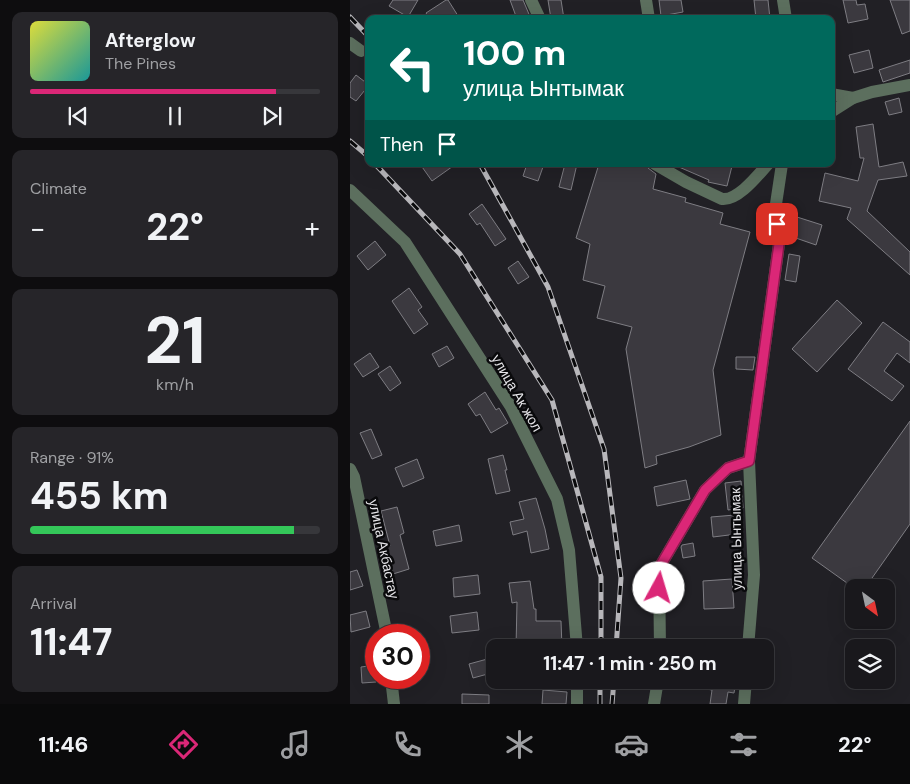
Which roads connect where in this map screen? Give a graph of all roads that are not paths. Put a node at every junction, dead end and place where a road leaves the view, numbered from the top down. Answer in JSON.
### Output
{"nodes":[{"id":1,"x":531,"y":0,"type":"edge"},
{"id":2,"x":646,"y":0,"type":"edge"},
{"id":3,"x":783,"y":0,"type":"edge"},
{"id":4,"x":538,"y":15,"type":"edge"},
{"id":5,"x":648,"y":15,"type":"edge"},
{"id":6,"x":785,"y":15,"type":"edge"},
{"id":7,"x":350,"y":43,"type":"edge"},
{"id":8,"x":360,"y":51,"type":"dead end"},
{"id":9,"x":910,"y":85,"type":"edge"},
{"id":10,"x":835,"y":95,"type":"edge"},
{"id":11,"x":853,"y":98,"type":"junction"},
{"id":12,"x":835,"y":109,"type":"edge"},
{"id":13,"x":660,"y":167,"type":"edge"},
{"id":14,"x":765,"y":167,"type":"edge"},
{"id":15,"x":782,"y":167,"type":"edge"},
{"id":16,"x":350,"y":190,"type":"edge"},
{"id":17,"x":749,"y":461,"type":"junction"},
{"id":18,"x":350,"y":469,"type":"edge"},
{"id":19,"x":385,"y":624,"type":"edge"},
{"id":20,"x":578,"y":639,"type":"edge"},
{"id":21,"x":660,"y":639,"type":"edge"},
{"id":22,"x":749,"y":639,"type":"edge"},
{"id":23,"x":392,"y":689,"type":"edge"},
{"id":24,"x":577,"y":689,"type":"edge"},
{"id":25,"x":656,"y":689,"type":"edge"},
{"id":26,"x":745,"y":689,"type":"edge"},
{"id":27,"x":394,"y":704,"type":"edge"},
{"id":28,"x":577,"y":704,"type":"edge"},
{"id":29,"x":654,"y":704,"type":"edge"},
{"id":30,"x":744,"y":704,"type":"edge"}],
"edges":[{"from":1,"to":4,"type":"street"},
{"from":2,"to":5,"type":"street"},
{"from":3,"to":6,"type":"street"},
{"from":7,"to":8,"type":"street"},
{"from":9,"to":11,"type":"street"},
{"from":10,"to":11,"type":"street"},
{"from":11,"to":12,"type":"street"},
{"from":13,"to":14,"type":"street"},
{"from":15,"to":17,"type":"street","name":"улица Ынтымак"},
{"from":16,"to":20,"type":"street","name":"улица Ак жол"},
{"from":17,"to":21,"type":"street","name":"улица Ынтымак"},
{"from":17,"to":22,"type":"street","name":"улица Ынтымак"},
{"from":18,"to":19,"type":"street","name":"улица Акбастау"},
{"from":23,"to":27,"type":"street"},
{"from":24,"to":28,"type":"street"},
{"from":25,"to":29,"type":"street"},
{"from":26,"to":30,"type":"street"}]}
